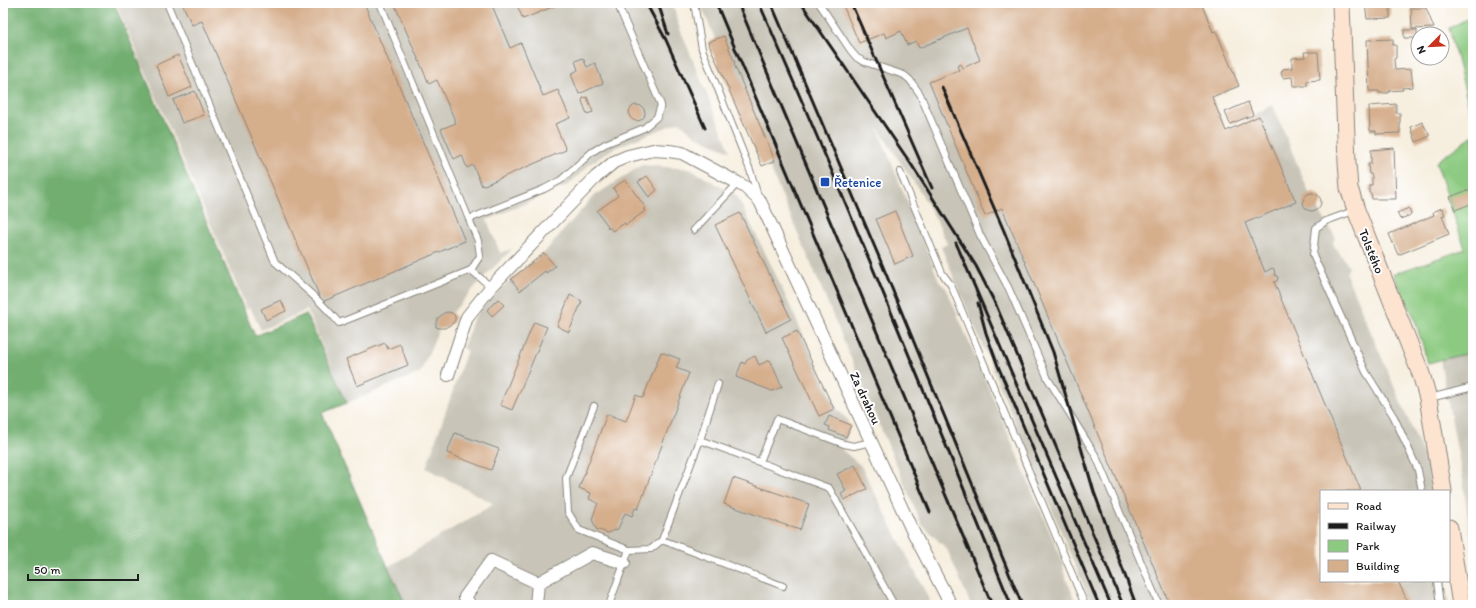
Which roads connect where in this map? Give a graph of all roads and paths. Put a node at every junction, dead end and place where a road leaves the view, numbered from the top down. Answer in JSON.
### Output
{"nodes":[{"id":1,"x":167,"y":3,"type":"edge"},
{"id":2,"x":380,"y":3,"type":"edge"},
{"id":3,"x":617,"y":3,"type":"edge"},
{"id":4,"x":694,"y":3,"type":"edge"},
{"id":5,"x":819,"y":3,"type":"edge"},
{"id":6,"x":1341,"y":3,"type":"edge"},
{"id":7,"x":900,"y":172,"type":"dead end"},
{"id":8,"x":738,"y":183,"type":"junction"},
{"id":9,"x":760,"y":201,"type":"junction"},
{"id":10,"x":1356,"y":210,"type":"junction"},
{"id":11,"x":470,"y":220,"type":"junction"},
{"id":12,"x":694,"y":230,"type":"dead end"},
{"id":13,"x":471,"y":270,"type":"junction"},
{"id":14,"x":491,"y":286,"type":"junction"},
{"id":15,"x":448,"y":375,"type":"dead end"},
{"id":16,"x":718,"y":384,"type":"dead end"},
{"id":17,"x":1473,"y":387,"type":"edge"},
{"id":18,"x":1428,"y":398,"type":"junction"},
{"id":19,"x":594,"y":406,"type":"dead end"},
{"id":20,"x":700,"y":440,"type":"junction"},
{"id":21,"x":871,"y":442,"type":"junction"},
{"id":22,"x":760,"y":462,"type":"junction"},
{"id":23,"x":1422,"y":490,"type":"edge"},
{"id":24,"x":1443,"y":490,"type":"edge"},
{"id":25,"x":1450,"y":534,"type":"edge"},
{"id":26,"x":662,"y":540,"type":"junction"},
{"id":27,"x":629,"y":550,"type":"junction"},
{"id":28,"x":624,"y":563,"type":"junction"},
{"id":29,"x":1437,"y":582,"type":"edge"},
{"id":30,"x":538,"y":583,"type":"junction"},
{"id":31,"x":783,"y":586,"type":"dead end"},
{"id":32,"x":470,"y":605,"type":"edge"},
{"id":33,"x":536,"y":605,"type":"edge"},
{"id":34,"x":609,"y":605,"type":"edge"},
{"id":35,"x":894,"y":605,"type":"edge"},
{"id":36,"x":951,"y":605,"type":"edge"},
{"id":37,"x":1085,"y":605,"type":"edge"},
{"id":38,"x":1159,"y":605,"type":"edge"},
{"id":39,"x":1440,"y":605,"type":"edge"},
{"id":40,"x":1461,"y":605,"type":"edge"}],
"edges":[{"from":1,"to":13,"type":"lane"},
{"from":2,"to":11,"type":"lane"},
{"from":3,"to":11,"type":"lane"},
{"from":4,"to":9,"type":"lane"},
{"from":5,"to":38,"type":"lane"},
{"from":6,"to":10,"type":"street","name":"Tolstého"},
{"from":7,"to":37,"type":"lane"},
{"from":8,"to":9,"type":"street"},
{"from":8,"to":12,"type":"lane"},
{"from":8,"to":14,"type":"street"},
{"from":9,"to":21,"type":"street","name":"Za drahou"},
{"from":10,"to":18,"type":"street","name":"Tolstého"},
{"from":10,"to":23,"type":"lane"},
{"from":11,"to":13,"type":"lane"},
{"from":13,"to":14,"type":"lane"},
{"from":14,"to":15,"type":"street"},
{"from":16,"to":20,"type":"lane"},
{"from":17,"to":18,"type":"lane"},
{"from":18,"to":24,"type":"street","name":"Tolstého"},
{"from":19,"to":27,"type":"lane"},
{"from":20,"to":22,"type":"lane"},
{"from":20,"to":26,"type":"lane"},
{"from":21,"to":22,"type":"lane"},
{"from":21,"to":36,"type":"street","name":"Za drahou"},
{"from":22,"to":35,"type":"lane"},
{"from":25,"to":40,"type":"street"},
{"from":26,"to":27,"type":"lane"},
{"from":26,"to":31,"type":"lane"},
{"from":27,"to":28,"type":"lane"},
{"from":28,"to":30,"type":"street"},
{"from":28,"to":34,"type":"lane"},
{"from":29,"to":39,"type":"lane"},
{"from":30,"to":32,"type":"street"},
{"from":30,"to":33,"type":"street"}]}
